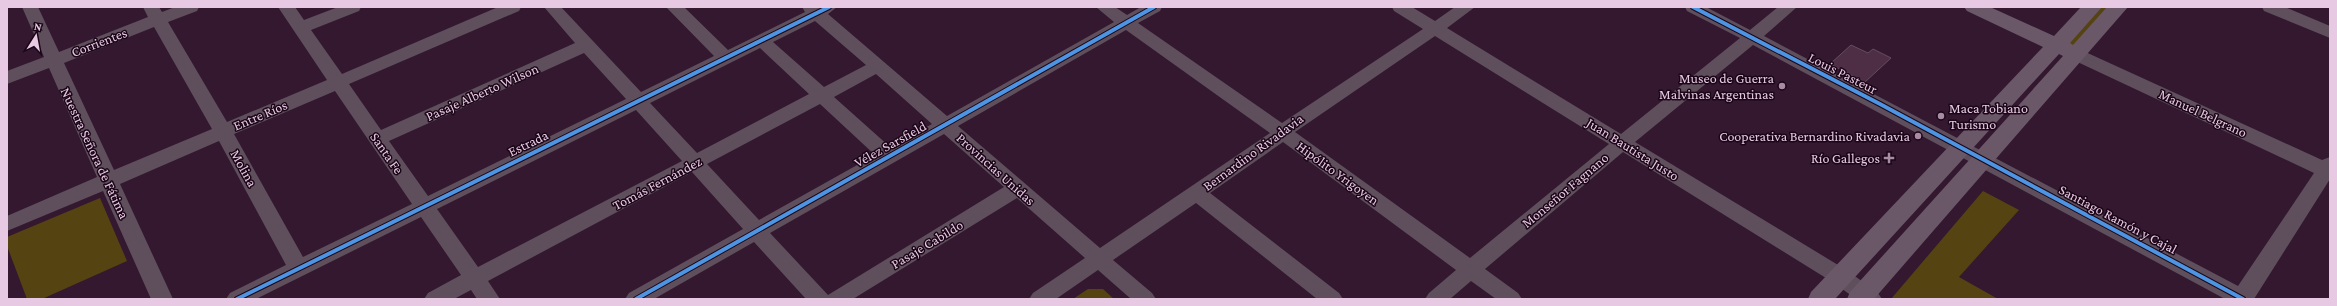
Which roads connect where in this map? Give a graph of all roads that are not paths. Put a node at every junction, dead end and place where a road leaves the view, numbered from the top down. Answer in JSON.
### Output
{"nodes":[{"id":1,"x":30,"y":7,"type":"edge"},
{"id":2,"x":191,"y":7,"type":"edge"},
{"id":3,"x":286,"y":7,"type":"edge"},
{"id":4,"x":353,"y":7,"type":"edge"},
{"id":5,"x":513,"y":7,"type":"edge"},
{"id":6,"x":552,"y":7,"type":"edge"},
{"id":7,"x":674,"y":7,"type":"edge"},
{"id":8,"x":1104,"y":7,"type":"edge"},
{"id":9,"x":1154,"y":7,"type":"edge"},
{"id":10,"x":1400,"y":7,"type":"edge"},
{"id":11,"x":1467,"y":7,"type":"edge"},
{"id":12,"x":1692,"y":7,"type":"edge"},
{"id":13,"x":1789,"y":7,"type":"edge"},
{"id":14,"x":1974,"y":7,"type":"edge"},
{"id":15,"x":2092,"y":7,"type":"edge"},
{"id":16,"x":2118,"y":7,"type":"edge"},
{"id":17,"x":2270,"y":7,"type":"edge"},
{"id":18,"x":819,"y":9,"type":"edge"},
{"id":19,"x":155,"y":13,"type":"edge"},
{"id":20,"x":1126,"y":23,"type":"junction"},
{"id":21,"x":301,"y":28,"type":"junction"},
{"id":22,"x":1435,"y":28,"type":"junction"},
{"id":23,"x":2330,"y":32,"type":"edge"},
{"id":24,"x":1752,"y":38,"type":"junction"},
{"id":25,"x":761,"y":40,"type":"junction"},
{"id":26,"x":586,"y":45,"type":"junction"},
{"id":27,"x":2056,"y":45,"type":"junction"},
{"id":28,"x":2075,"y":54,"type":"junction"},
{"id":29,"x":726,"y":58,"type":"junction"},
{"id":30,"x":53,"y":60,"type":"junction"},
{"id":31,"x":878,"y":66,"type":"junction"},
{"id":32,"x":7,"y":78,"type":"edge"},
{"id":33,"x":338,"y":82,"type":"junction"},
{"id":34,"x":821,"y":96,"type":"junction"},
{"id":35,"x":638,"y":102,"type":"junction"},
{"id":36,"x":946,"y":125,"type":"junction"},
{"id":37,"x":223,"y":131,"type":"junction"},
{"id":38,"x":1282,"y":132,"type":"junction"},
{"id":39,"x":377,"y":139,"type":"junction"},
{"id":40,"x":1623,"y":142,"type":"junction"},
{"id":41,"x":1962,"y":148,"type":"junction"},
{"id":42,"x":889,"y":157,"type":"junction"},
{"id":43,"x":1983,"y":159,"type":"junction"},
{"id":44,"x":694,"y":163,"type":"junction"},
{"id":45,"x":2329,"y":169,"type":"edge"},
{"id":46,"x":108,"y":181,"type":"junction"},
{"id":47,"x":1017,"y":189,"type":"junction"},
{"id":48,"x":1196,"y":193,"type":"junction"},
{"id":49,"x":424,"y":206,"type":"junction"},
{"id":50,"x":7,"y":224,"type":"edge"},
{"id":51,"x":757,"y":231,"type":"junction"},
{"id":52,"x":1099,"y":259,"type":"junction"},
{"id":53,"x":298,"y":268,"type":"junction"},
{"id":54,"x":1470,"y":270,"type":"junction"},
{"id":55,"x":1841,"y":277,"type":"junction"},
{"id":56,"x":474,"y":278,"type":"junction"},
{"id":57,"x":244,"y":297,"type":"edge"},
{"id":58,"x":1865,"y":297,"type":"edge"},
{"id":59,"x":2242,"y":298,"type":"edge"},
{"id":60,"x":162,"y":299,"type":"edge"},
{"id":61,"x":435,"y":299,"type":"edge"},
{"id":62,"x":489,"y":299,"type":"edge"},
{"id":63,"x":636,"y":299,"type":"edge"},
{"id":64,"x":819,"y":299,"type":"edge"},
{"id":65,"x":836,"y":299,"type":"edge"},
{"id":66,"x":1040,"y":299,"type":"edge"},
{"id":67,"x":1145,"y":299,"type":"edge"},
{"id":68,"x":1332,"y":299,"type":"edge"},
{"id":69,"x":1436,"y":299,"type":"edge"},
{"id":70,"x":1511,"y":299,"type":"edge"},
{"id":71,"x":1820,"y":299,"type":"edge"}],
"edges":[{"from":1,"to":30,"type":"street","name":"Nuestra Señora de Fátima"},
{"from":2,"to":19,"type":"street","name":"Corrientes"},
{"from":3,"to":21,"type":"street","name":"Santa Fe"},
{"from":4,"to":21,"type":"street"},
{"from":5,"to":33,"type":"street","name":"Entre Ríos"},
{"from":6,"to":26,"type":"street"},
{"from":7,"to":29,"type":"street"},
{"from":8,"to":20,"type":"street","name":"Hipólito Yrigoyen"},
{"from":9,"to":20,"type":"street","name":"Vélez Sarsfield"},
{"from":10,"to":22,"type":"street","name":"Juan Bautista Justo"},
{"from":11,"to":22,"type":"street","name":"Bernardino Rivadavia"},
{"from":12,"to":24,"type":"street","name":"Louis Pasteur"},
{"from":13,"to":24,"type":"street","name":"Monseñor Fagnano"},
{"from":14,"to":27,"type":"main road"},
{"from":15,"to":27,"type":"main road"},
{"from":16,"to":28,"type":"main road"},
{"from":17,"to":23,"type":"street"},
{"from":18,"to":25,"type":"street","name":"Estrada"},
{"from":18,"to":31,"type":"street","name":"Provincias Unidas"},
{"from":19,"to":30,"type":"street","name":"Corrientes"},
{"from":19,"to":37,"type":"street","name":"Molina"},
{"from":20,"to":36,"type":"street","name":"Vélez Sarsfield"},
{"from":20,"to":38,"type":"street","name":"Hipólito Yrigoyen"},
{"from":21,"to":33,"type":"street","name":"Santa Fe"},
{"from":22,"to":38,"type":"street","name":"Bernardino Rivadavia"},
{"from":22,"to":40,"type":"street","name":"Juan Bautista Justo"},
{"from":24,"to":40,"type":"street","name":"Monseñor Fagnano"},
{"from":24,"to":41,"type":"street","name":"Louis Pasteur"},
{"from":25,"to":29,"type":"street","name":"Estrada"},
{"from":25,"to":34,"type":"street"},
{"from":26,"to":35,"type":"street"},
{"from":26,"to":39,"type":"street","name":"Pasaje Alberto Wilson"},
{"from":27,"to":28,"type":"main road"},
{"from":27,"to":41,"type":"main road"},
{"from":28,"to":43,"type":"main road"},
{"from":28,"to":45,"type":"street","name":"Manuel Belgrano"},
{"from":29,"to":35,"type":"street","name":"Estrada"},
{"from":30,"to":32,"type":"street","name":"Corrientes"},
{"from":30,"to":46,"type":"street","name":"Nuestra Señora de Fátima"},
{"from":31,"to":34,"type":"street","name":"Tomás Fernández"},
{"from":31,"to":36,"type":"street","name":"Provincias Unidas"},
{"from":33,"to":37,"type":"street","name":"Entre Ríos"},
{"from":33,"to":39,"type":"street","name":"Santa Fe"},
{"from":34,"to":42,"type":"street"},
{"from":34,"to":44,"type":"street","name":"Tomás Fernández"},
{"from":35,"to":44,"type":"street"},
{"from":35,"to":49,"type":"street","name":"Estrada"},
{"from":36,"to":42,"type":"street","name":"Vélez Sarsfield"},
{"from":36,"to":47,"type":"street","name":"Provincias Unidas"},
{"from":37,"to":46,"type":"street","name":"Entre Ríos"},
{"from":37,"to":53,"type":"street","name":"Molina"},
{"from":38,"to":48,"type":"street","name":"Bernardino Rivadavia"},
{"from":38,"to":54,"type":"street","name":"Hipólito Yrigoyen"},
{"from":39,"to":49,"type":"street","name":"Santa Fe"},
{"from":40,"to":54,"type":"street","name":"Monseñor Fagnano"},
{"from":40,"to":55,"type":"street","name":"Juan Bautista Justo"},
{"from":41,"to":43,"type":"street","name":"Louis Pasteur"},
{"from":41,"to":55,"type":"main road"},
{"from":42,"to":51,"type":"street","name":"Vélez Sarsfield"},
{"from":43,"to":58,"type":"main road"},
{"from":43,"to":59,"type":"street","name":"Santiago Ramón y Cajal"},
{"from":44,"to":51,"type":"street"},
{"from":44,"to":56,"type":"street","name":"Tomás Fernández"},
{"from":45,"to":59,"type":"street"},
{"from":46,"to":50,"type":"street","name":"Entre Ríos"},
{"from":46,"to":60,"type":"street","name":"Nuestra Señora de Fátima"},
{"from":47,"to":52,"type":"street","name":"Provincias Unidas"},
{"from":47,"to":65,"type":"street","name":"Pasaje Cabildo"},
{"from":48,"to":52,"type":"street","name":"Bernardino Rivadavia"},
{"from":48,"to":68,"type":"street"},
{"from":49,"to":53,"type":"street","name":"Estrada"},
{"from":49,"to":56,"type":"street","name":"Santa Fe"},
{"from":51,"to":63,"type":"street","name":"Vélez Sarsfield"},
{"from":51,"to":64,"type":"street"},
{"from":52,"to":66,"type":"street","name":"Bernardino Rivadavia"},
{"from":52,"to":67,"type":"street","name":"Provincias Unidas"},
{"from":53,"to":57,"type":"street","name":"Estrada"},
{"from":54,"to":69,"type":"street","name":"Monseñor Fagnano"},
{"from":54,"to":70,"type":"street","name":"Hipólito Yrigoyen"},
{"from":55,"to":58,"type":"street","name":"Juan Bautista Justo"},
{"from":55,"to":71,"type":"main road"},
{"from":56,"to":61,"type":"street","name":"Tomás Fernández"},
{"from":56,"to":62,"type":"street","name":"Santa Fe"}]}
